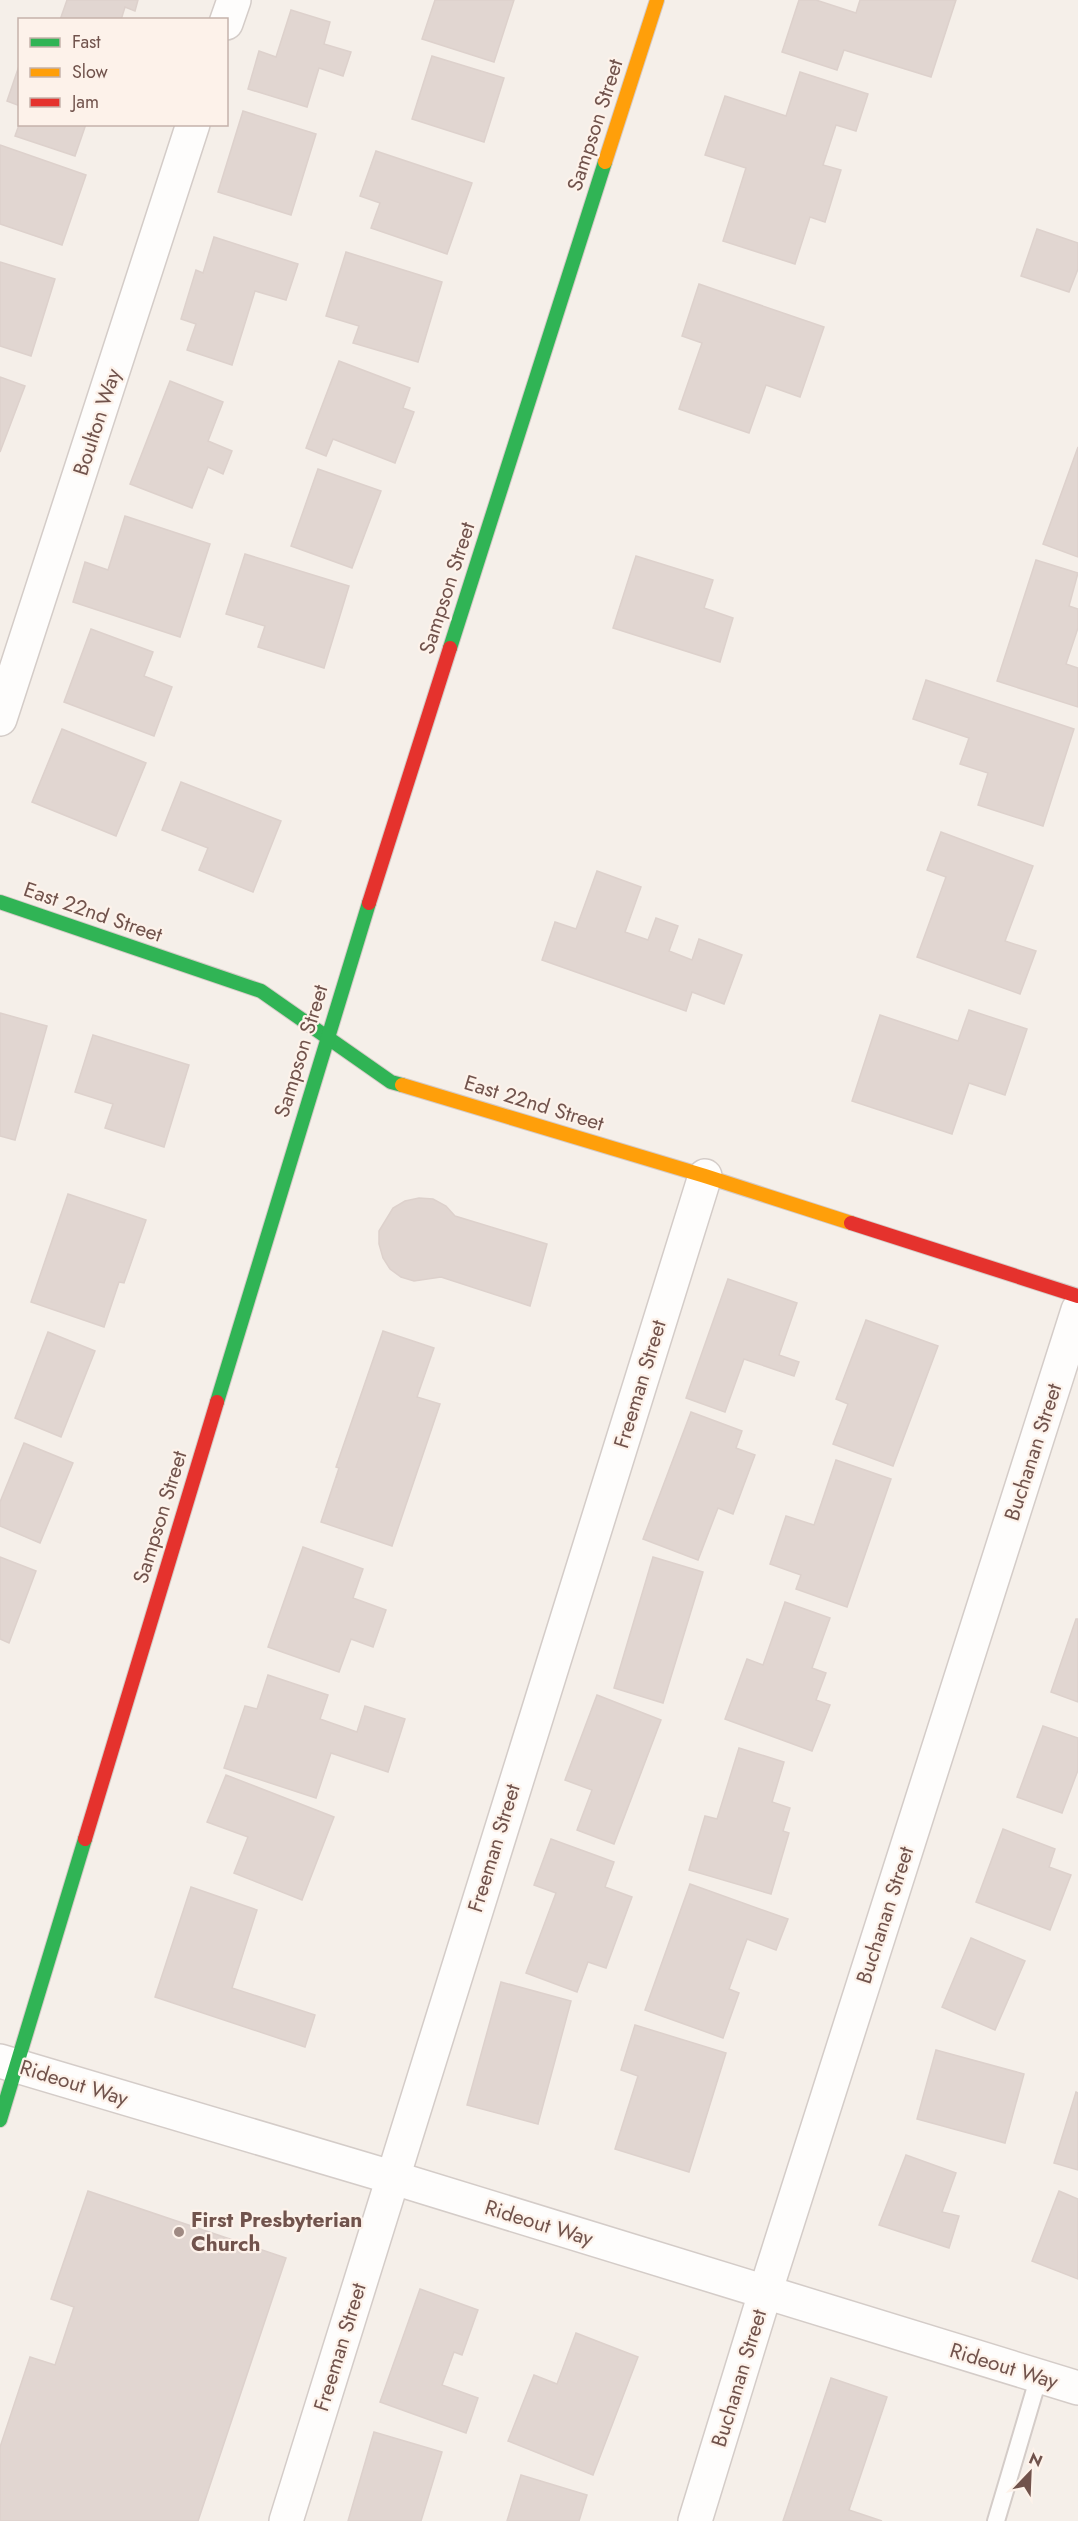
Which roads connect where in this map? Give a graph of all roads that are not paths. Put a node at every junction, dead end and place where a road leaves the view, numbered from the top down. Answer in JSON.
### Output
{"nodes":[{"id":1,"x":234,"y":0,"type":"edge"},
{"id":2,"x":657,"y":0,"type":"edge"},
{"id":3,"x":228,"y":18,"type":"edge"},
{"id":4,"x":193,"y":126,"type":"edge"},
{"id":5,"x":0,"y":719,"type":"edge"},
{"id":6,"x":0,"y":902,"type":"edge"},
{"id":7,"x":327,"y":1036,"type":"junction"},
{"id":8,"x":705,"y":1176,"type":"junction"},
{"id":9,"x":1078,"y":1296,"type":"edge"},
{"id":10,"x":1078,"y":1310,"type":"edge"},
{"id":11,"x":8,"y":2063,"type":"edge"},
{"id":12,"x":0,"y":2120,"type":"edge"},
{"id":13,"x":391,"y":2177,"type":"junction"},
{"id":14,"x":765,"y":2294,"type":"junction"},
{"id":15,"x":1040,"y":2376,"type":"junction"},
{"id":16,"x":1078,"y":2388,"type":"edge"},
{"id":17,"x":286,"y":2521,"type":"edge"},
{"id":18,"x":695,"y":2521,"type":"edge"},
{"id":19,"x":996,"y":2521,"type":"edge"}],
"edges":[{"from":1,"to":3,"type":"street"},
{"from":2,"to":7,"type":"street","name":"Sampson Street"},
{"from":4,"to":5,"type":"street","name":"Boulton Way"},
{"from":6,"to":7,"type":"street","name":"East 22nd Street"},
{"from":7,"to":8,"type":"street","name":"East 22nd Street"},
{"from":7,"to":11,"type":"street","name":"Sampson Street"},
{"from":8,"to":9,"type":"street","name":"East 22nd Street"},
{"from":8,"to":13,"type":"street","name":"Freeman Street"},
{"from":10,"to":14,"type":"street","name":"Buchanan Street"},
{"from":11,"to":12,"type":"street","name":"Sampson Street"},
{"from":11,"to":13,"type":"street","name":"Rideout Way"},
{"from":13,"to":14,"type":"street","name":"Rideout Way"},
{"from":13,"to":17,"type":"street","name":"Freeman Street"},
{"from":14,"to":15,"type":"street","name":"Rideout Way"},
{"from":14,"to":18,"type":"street","name":"Buchanan Street"},
{"from":15,"to":16,"type":"street","name":"Rideout Way"},
{"from":15,"to":19,"type":"lane"}]}
